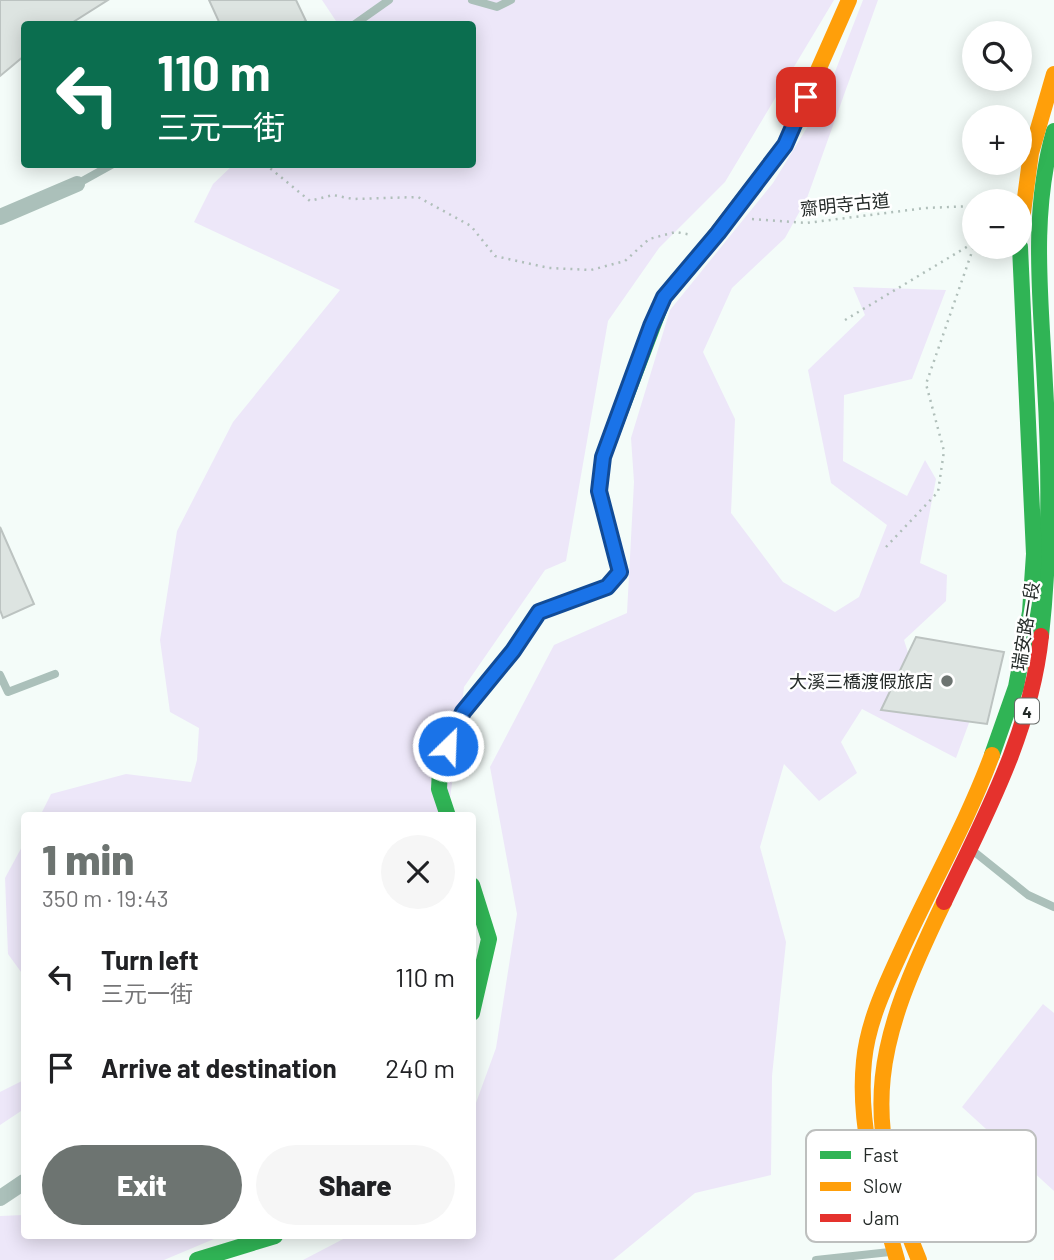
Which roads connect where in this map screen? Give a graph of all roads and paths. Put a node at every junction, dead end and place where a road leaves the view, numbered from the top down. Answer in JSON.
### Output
{"nodes":[{"id":1,"x":390,"y":0,"type":"edge"},
{"id":2,"x":472,"y":0,"type":"edge"},
{"id":3,"x":511,"y":0,"type":"edge"},
{"id":4,"x":849,"y":0,"type":"edge"},
{"id":5,"x":359,"y":21,"type":"edge"},
{"id":6,"x":1054,"y":74,"type":"edge"},
{"id":7,"x":1054,"y":131,"type":"edge"},
{"id":8,"x":106,"y":168,"type":"edge"},
{"id":9,"x":270,"y":168,"type":"edge"},
{"id":10,"x":77,"y":184,"type":"joint"},
{"id":11,"x":1024,"y":189,"type":"edge"},
{"id":12,"x":962,"y":207,"type":"edge"},
{"id":13,"x":0,"y":217,"type":"edge"},
{"id":14,"x":741,"y":224,"type":"dead end"},
{"id":15,"x":718,"y":233,"type":"junction"},
{"id":16,"x":962,"y":250,"type":"edge"},
{"id":17,"x":969,"y":259,"type":"edge"},
{"id":18,"x":1021,"y":259,"type":"edge"},
{"id":19,"x":845,"y":320,"type":"dead end"},
{"id":20,"x":886,"y":547,"type":"dead end"},
{"id":21,"x":55,"y":674,"type":"dead end"},
{"id":22,"x":0,"y":675,"type":"edge"},
{"id":23,"x":4,"y":694,"type":"edge"},
{"id":24,"x":447,"y":812,"type":"edge"},
{"id":25,"x":953,"y":842,"type":"junction"},
{"id":26,"x":970,"y":848,"type":"junction"},
{"id":27,"x":476,"y":898,"type":"edge"},
{"id":28,"x":1054,"y":907,"type":"edge"},
{"id":29,"x":476,"y":996,"type":"edge"},
{"id":30,"x":866,"y":1130,"type":"edge"},
{"id":31,"x":883,"y":1130,"type":"edge"},
{"id":32,"x":21,"y":1184,"type":"edge"},
{"id":33,"x":0,"y":1198,"type":"edge"},
{"id":34,"x":265,"y":1239,"type":"edge"},
{"id":35,"x":913,"y":1242,"type":"edge"},
{"id":36,"x":895,"y":1256,"type":"edge"},
{"id":37,"x":197,"y":1260,"type":"edge"},
{"id":38,"x":816,"y":1260,"type":"edge"},
{"id":39,"x":919,"y":1260,"type":"edge"}],
"edges":[{"from":1,"to":5,"type":"lane"},
{"from":2,"to":3,"type":"lane"},
{"from":4,"to":15,"type":"main road"},
{"from":6,"to":11,"type":"main road"},
{"from":7,"to":26,"type":"main road","name":"瑞安路一段","number":"4"},
{"from":8,"to":10,"type":"lane"},
{"from":9,"to":15,"type":"path"},
{"from":10,"to":13,"type":"street"},
{"from":12,"to":14,"type":"path","name":"齋明寺古道"},
{"from":15,"to":24,"type":"main road"},
{"from":16,"to":19,"type":"path"},
{"from":17,"to":20,"type":"path"},
{"from":18,"to":25,"type":"main road","name":"瑞安路一段","number":"4"},
{"from":21,"to":23,"type":"lane"},
{"from":22,"to":23,"type":"lane"},
{"from":25,"to":26,"type":"lane"},
{"from":25,"to":30,"type":"main road","name":"瑞安路一段","number":"4"},
{"from":26,"to":28,"type":"lane"},
{"from":26,"to":31,"type":"main road","name":"瑞安路一段","number":"4"},
{"from":27,"to":29,"type":"main road"},
{"from":32,"to":33,"type":"street"},
{"from":34,"to":37,"type":"main road"},
{"from":35,"to":39,"type":"main road","name":"瑞安路一段","number":"4"},
{"from":36,"to":38,"type":"lane"}]}
